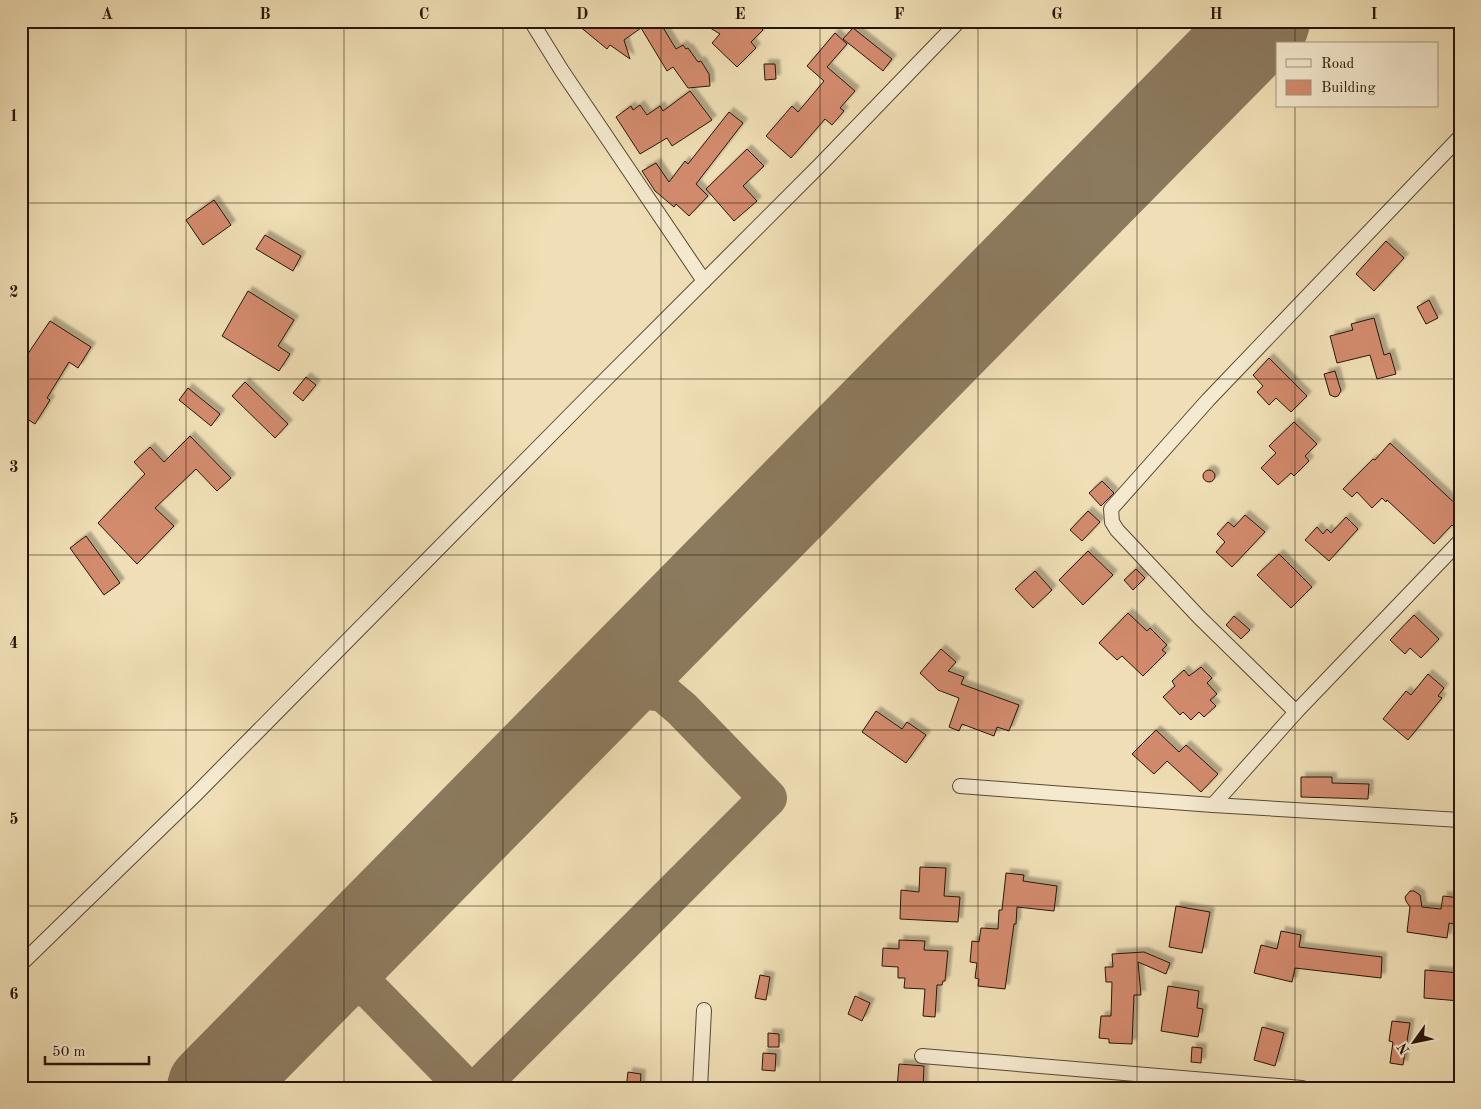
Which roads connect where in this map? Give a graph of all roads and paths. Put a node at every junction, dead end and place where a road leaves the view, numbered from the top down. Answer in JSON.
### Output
{"nodes":[{"id":1,"x":531,"y":21,"type":"edge"},
{"id":2,"x":959,"y":21,"type":"edge"},
{"id":3,"x":1460,"y":137,"type":"edge"},
{"id":4,"x":704,"y":281,"type":"junction"},
{"id":5,"x":1460,"y":541,"type":"edge"},
{"id":6,"x":1296,"y":712,"type":"junction"},
{"id":7,"x":960,"y":786,"type":"dead end"},
{"id":8,"x":1214,"y":805,"type":"junction"},
{"id":9,"x":1460,"y":820,"type":"edge"},
{"id":10,"x":21,"y":964,"type":"edge"},
{"id":11,"x":704,"y":1010,"type":"dead end"},
{"id":12,"x":922,"y":1056,"type":"dead end"},
{"id":13,"x":700,"y":1088,"type":"edge"},
{"id":14,"x":1302,"y":1088,"type":"edge"}],
"edges":[{"from":1,"to":4,"type":"street"},
{"from":2,"to":4,"type":"street"},
{"from":3,"to":6,"type":"street"},
{"from":4,"to":10,"type":"street"},
{"from":5,"to":6,"type":"street"},
{"from":6,"to":8,"type":"street"},
{"from":7,"to":8,"type":"street"},
{"from":8,"to":9,"type":"street"},
{"from":11,"to":13,"type":"street"},
{"from":12,"to":14,"type":"street"}]}
